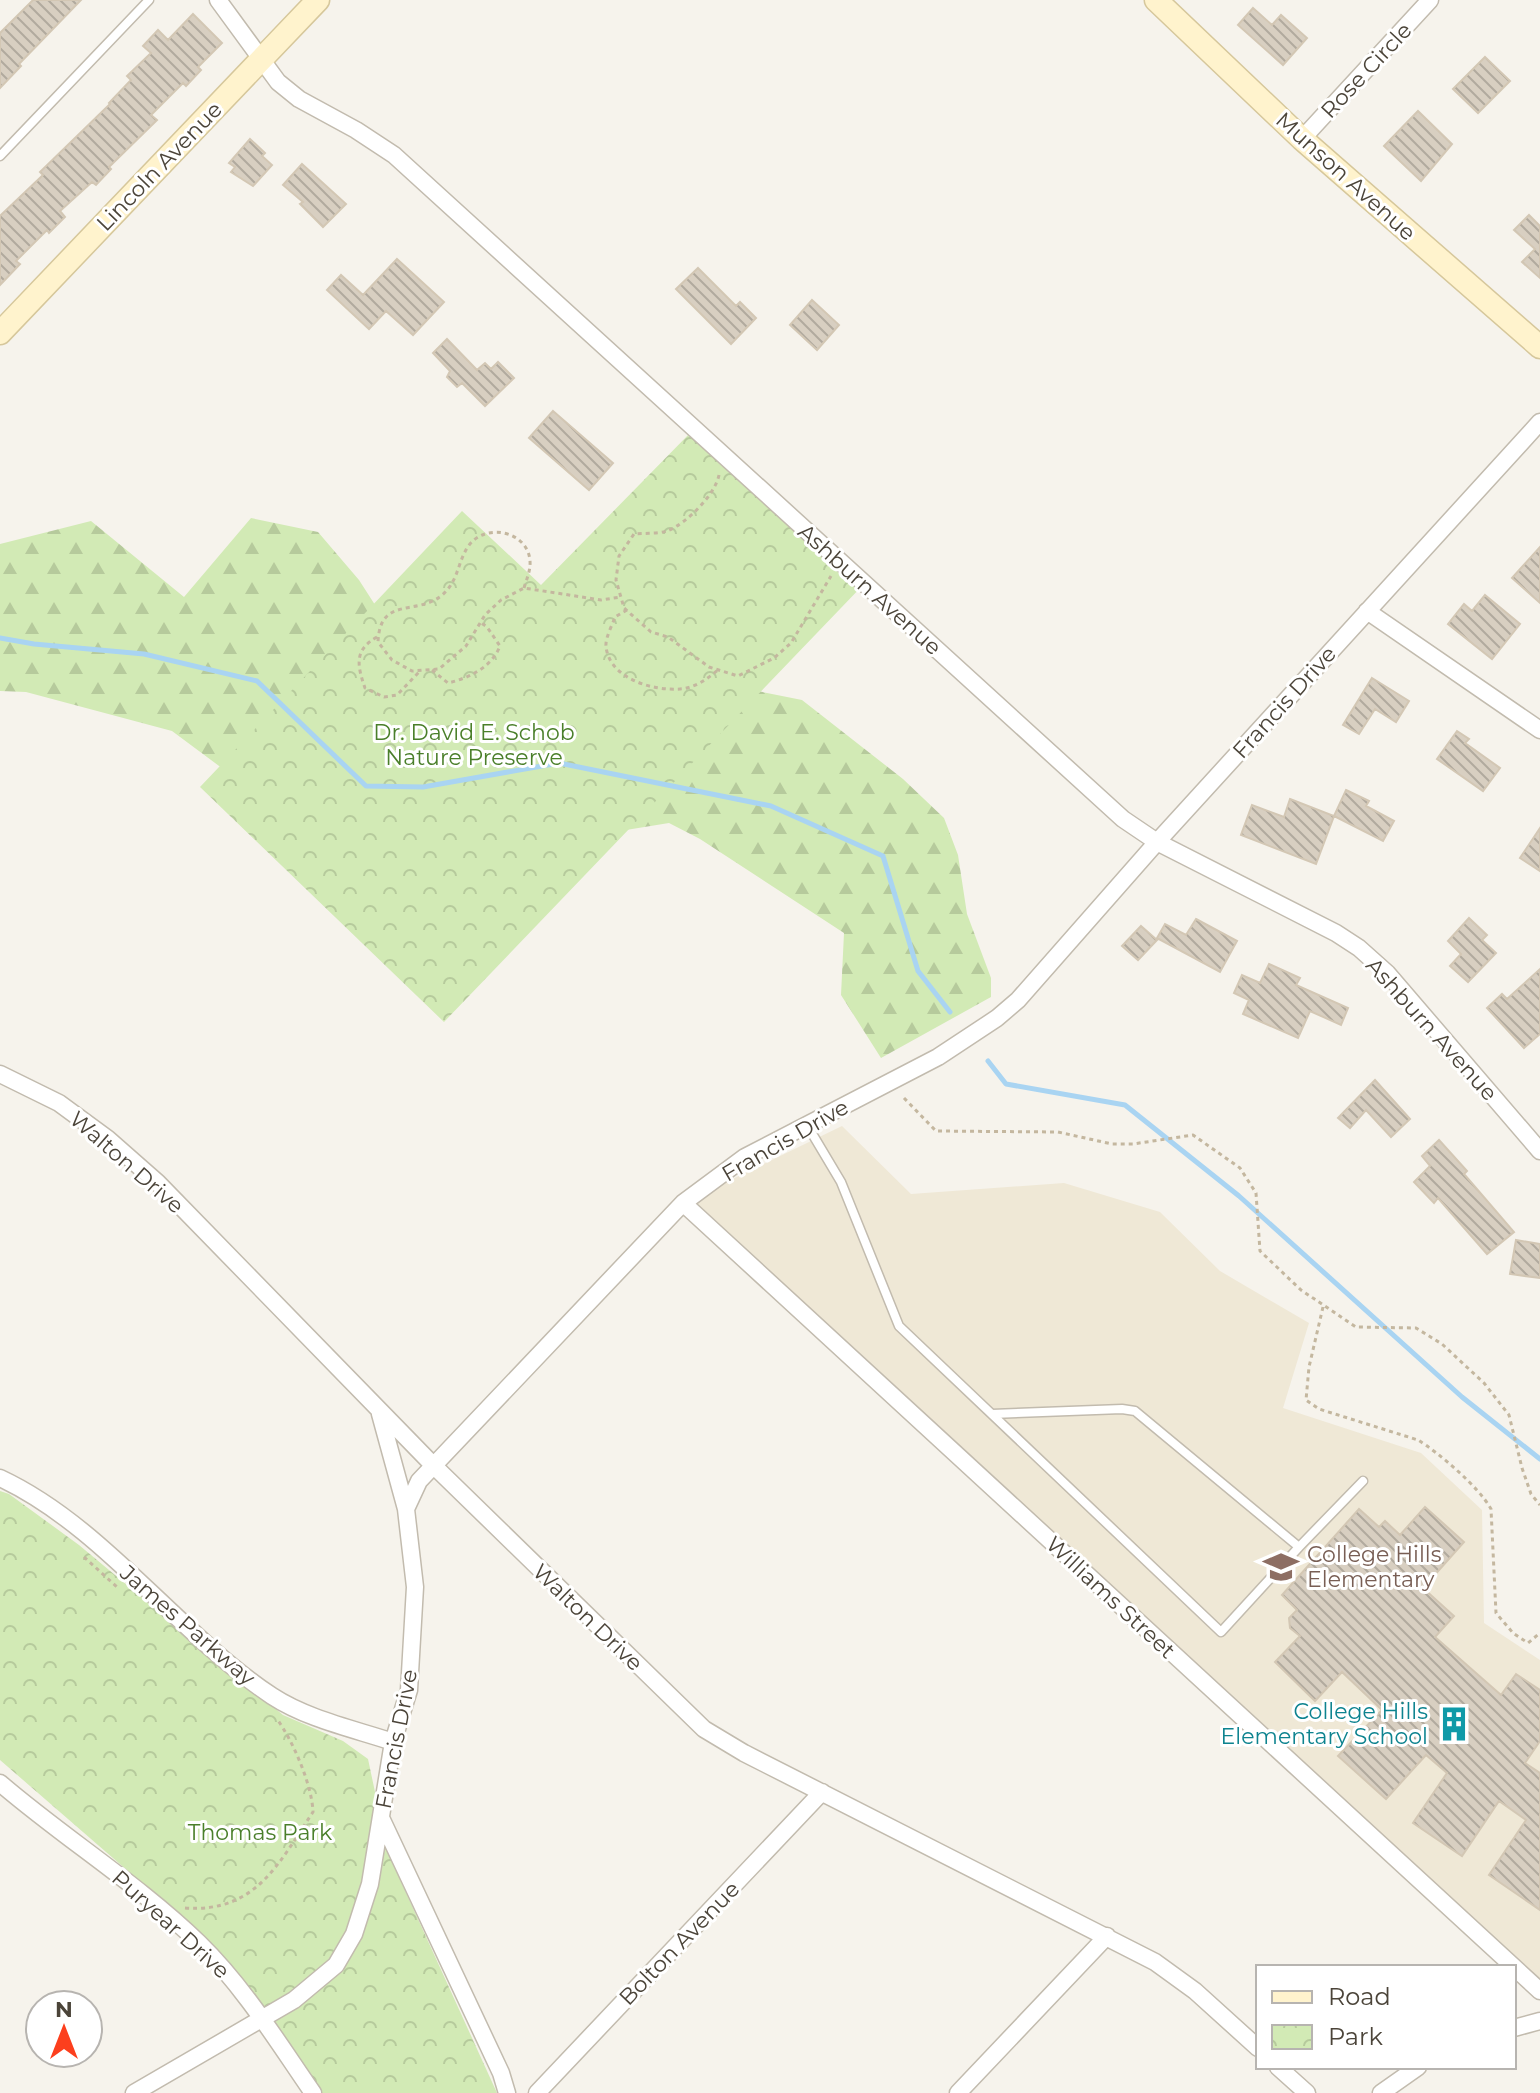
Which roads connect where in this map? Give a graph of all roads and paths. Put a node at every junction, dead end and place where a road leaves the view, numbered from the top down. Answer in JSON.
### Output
{"nodes":[{"id":1,"x":149,"y":0,"type":"edge"},
{"id":2,"x":218,"y":0,"type":"edge"},
{"id":3,"x":318,"y":0,"type":"edge"},
{"id":4,"x":1156,"y":0,"type":"edge"},
{"id":5,"x":1430,"y":0,"type":"edge"},
{"id":6,"x":262,"y":59,"type":"junction"},
{"id":7,"x":1302,"y":139,"type":"junction"},
{"id":8,"x":0,"y":156,"type":"edge"},
{"id":9,"x":0,"y":333,"type":"edge"},
{"id":10,"x":1540,"y":347,"type":"edge"},
{"id":11,"x":1540,"y":422,"type":"edge"},
{"id":12,"x":723,"y":456,"type":"junction"},
{"id":13,"x":842,"y":564,"type":"junction"},
{"id":14,"x":524,"y":588,"type":"junction"},
{"id":15,"x":621,"y":597,"type":"junction"},
{"id":16,"x":627,"y":610,"type":"junction"},
{"id":17,"x":1367,"y":611,"type":"junction"},
{"id":18,"x":480,"y":622,"type":"junction"},
{"id":19,"x":378,"y":636,"type":"junction"},
{"id":20,"x":432,"y":670,"type":"junction"},
{"id":21,"x":718,"y":670,"type":"junction"},
{"id":22,"x":420,"y":671,"type":"junction"},
{"id":23,"x":1540,"y":730,"type":"edge"},
{"id":24,"x":1157,"y":842,"type":"junction"},
{"id":25,"x":0,"y":1074,"type":"edge"},
{"id":26,"x":904,"y":1098,"type":"dead end"},
{"id":27,"x":807,"y":1125,"type":"junction"},
{"id":28,"x":1540,"y":1151,"type":"edge"},
{"id":29,"x":683,"y":1203,"type":"junction"},
{"id":30,"x":1323,"y":1307,"type":"junction"},
{"id":31,"x":379,"y":1409,"type":"junction"},
{"id":32,"x":992,"y":1414,"type":"junction"},
{"id":33,"x":433,"y":1465,"type":"junction"},
{"id":34,"x":0,"y":1478,"type":"edge"},
{"id":35,"x":1363,"y":1481,"type":"dead end"},
{"id":36,"x":1540,"y":1505,"type":"edge"},
{"id":37,"x":406,"y":1509,"type":"junction"},
{"id":38,"x":1299,"y":1547,"type":"junction"},
{"id":39,"x":80,"y":1553,"type":"dead end"},
{"id":40,"x":126,"y":1594,"type":"dead end"},
{"id":41,"x":1540,"y":1633,"type":"edge"},
{"id":42,"x":266,"y":1711,"type":"dead end"},
{"id":43,"x":393,"y":1742,"type":"junction"},
{"id":44,"x":0,"y":1783,"type":"edge"},
{"id":45,"x":822,"y":1792,"type":"junction"},
{"id":46,"x":382,"y":1818,"type":"junction"},
{"id":47,"x":179,"y":1908,"type":"dead end"},
{"id":48,"x":1107,"y":1936,"type":"junction"},
{"id":49,"x":1512,"y":1965,"type":"edge"},
{"id":50,"x":1516,"y":1969,"type":"edge"},
{"id":51,"x":1540,"y":1991,"type":"edge"},
{"id":52,"x":262,"y":2020,"type":"junction"},
{"id":53,"x":1540,"y":2021,"type":"edge"},
{"id":54,"x":1516,"y":2027,"type":"edge"},
{"id":55,"x":1256,"y":2046,"type":"edge"},
{"id":56,"x":1280,"y":2069,"type":"edge"},
{"id":57,"x":1415,"y":2069,"type":"edge"},
{"id":58,"x":134,"y":2093,"type":"edge"},
{"id":59,"x":313,"y":2093,"type":"edge"},
{"id":60,"x":507,"y":2093,"type":"edge"},
{"id":61,"x":537,"y":2093,"type":"edge"},
{"id":62,"x":958,"y":2093,"type":"edge"},
{"id":63,"x":1307,"y":2093,"type":"edge"},
{"id":64,"x":1381,"y":2093,"type":"edge"}],
"edges":[{"from":1,"to":8,"type":"lane"},
{"from":2,"to":6,"type":"street","name":"Ashburn Avenue"},
{"from":3,"to":6,"type":"street","name":"Lincoln Avenue"},
{"from":4,"to":7,"type":"street","name":"Munson Avenue"},
{"from":5,"to":7,"type":"street","name":"Rose Circle"},
{"from":6,"to":9,"type":"street","name":"Lincoln Avenue"},
{"from":6,"to":12,"type":"street","name":"Ashburn Avenue"},
{"from":7,"to":10,"type":"street","name":"Munson Avenue"},
{"from":11,"to":17,"type":"street","name":"Francis Drive"},
{"from":12,"to":13,"type":"street","name":"Ashburn Avenue"},
{"from":12,"to":15,"type":"path"},
{"from":13,"to":21,"type":"path"},
{"from":13,"to":24,"type":"street","name":"Ashburn Avenue"},
{"from":14,"to":15,"type":"path"},
{"from":14,"to":18,"type":"path"},
{"from":14,"to":19,"type":"path"},
{"from":15,"to":16,"type":"path"},
{"from":16,"to":21,"type":"path"},
{"from":16,"to":21,"type":"path"},
{"from":17,"to":23,"type":"street"},
{"from":17,"to":24,"type":"street","name":"Francis Drive"},
{"from":18,"to":20,"type":"path"},
{"from":18,"to":20,"type":"path"},
{"from":19,"to":22,"type":"path"},
{"from":19,"to":22,"type":"path"},
{"from":20,"to":22,"type":"path"},
{"from":24,"to":27,"type":"street","name":"Francis Drive"},
{"from":24,"to":28,"type":"street","name":"Ashburn Avenue"},
{"from":25,"to":31,"type":"street","name":"Walton Drive"},
{"from":26,"to":30,"type":"path"},
{"from":27,"to":29,"type":"street","name":"Francis Drive"},
{"from":27,"to":32,"type":"lane"},
{"from":29,"to":33,"type":"street","name":"Francis Drive"},
{"from":29,"to":49,"type":"street","name":"Williams Street"},
{"from":30,"to":36,"type":"path"},
{"from":30,"to":41,"type":"path"},
{"from":31,"to":33,"type":"street","name":"Walton Drive"},
{"from":31,"to":37,"type":"street"},
{"from":32,"to":38,"type":"lane"},
{"from":32,"to":38,"type":"lane"},
{"from":33,"to":37,"type":"street","name":"Francis Drive"},
{"from":33,"to":45,"type":"street","name":"Walton Drive"},
{"from":34,"to":43,"type":"street","name":"James Parkway"},
{"from":35,"to":38,"type":"lane"},
{"from":37,"to":43,"type":"street","name":"Francis Drive"},
{"from":39,"to":40,"type":"path"},
{"from":42,"to":47,"type":"path"},
{"from":43,"to":46,"type":"street","name":"Francis Drive"},
{"from":44,"to":52,"type":"street","name":"Puryear Drive"},
{"from":45,"to":48,"type":"street","name":"Walton Drive"},
{"from":45,"to":61,"type":"street","name":"Bolton Avenue"},
{"from":46,"to":52,"type":"street","name":"Francis Drive"},
{"from":46,"to":60,"type":"street"},
{"from":48,"to":55,"type":"street","name":"Walton Drive"},
{"from":48,"to":62,"type":"street"},
{"from":50,"to":51,"type":"street","name":"Williams Street"},
{"from":52,"to":58,"type":"street","name":"Francis Drive"},
{"from":52,"to":59,"type":"street","name":"Puryear Drive"},
{"from":53,"to":54,"type":"street"},
{"from":56,"to":63,"type":"street"},
{"from":57,"to":64,"type":"street"}]}
